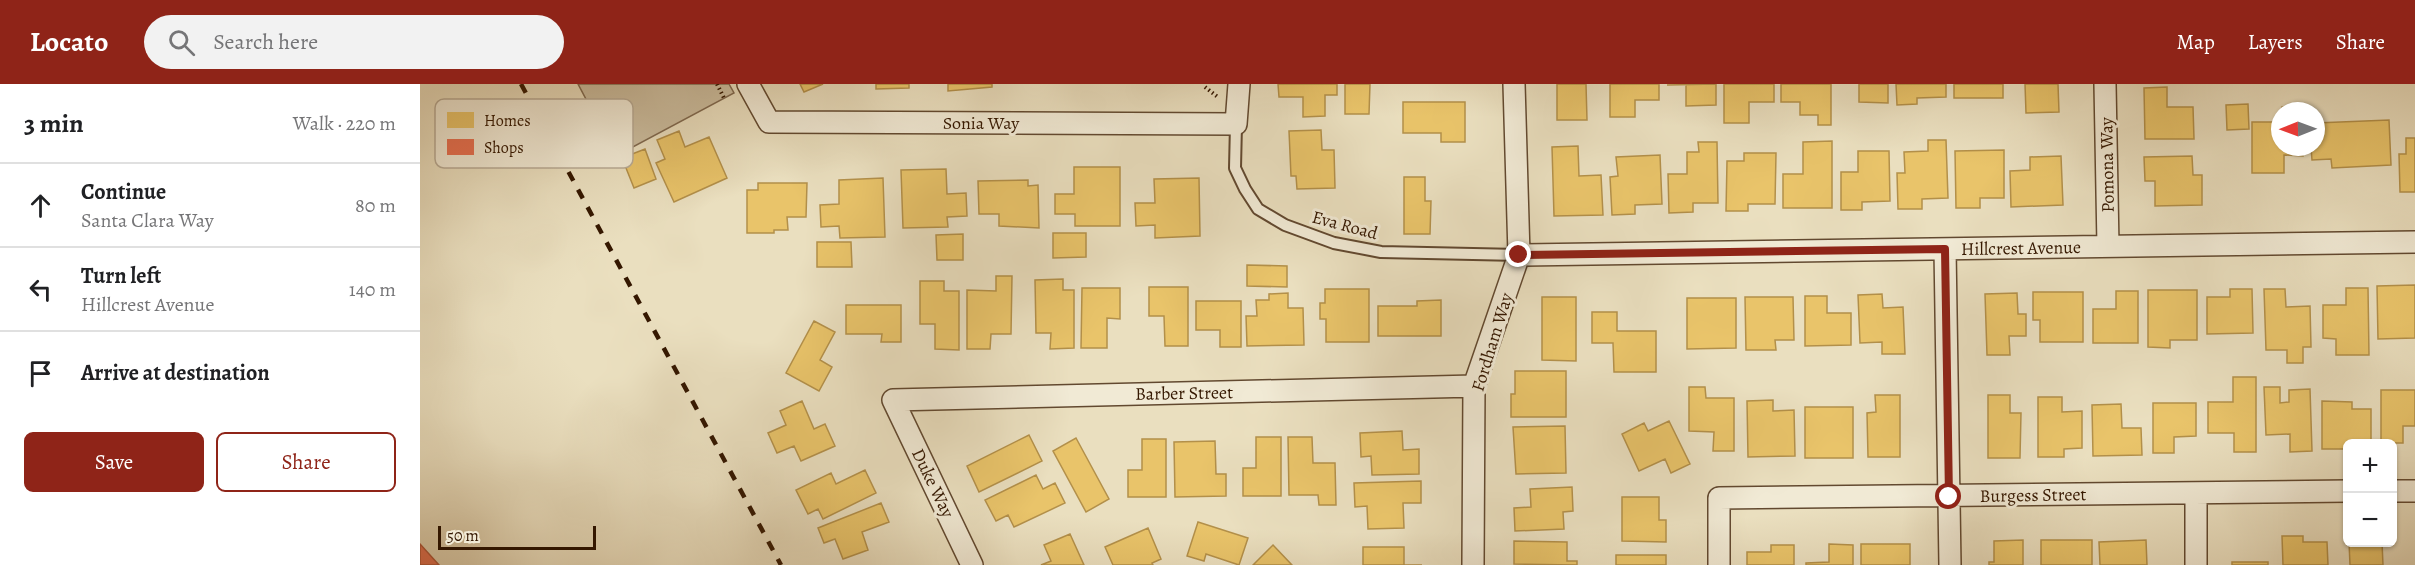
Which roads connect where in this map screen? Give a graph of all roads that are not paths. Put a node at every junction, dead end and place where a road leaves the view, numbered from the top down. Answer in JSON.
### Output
{"nodes":[{"id":1,"x":748,"y":84,"type":"edge"},
{"id":2,"x":1239,"y":84,"type":"edge"},
{"id":3,"x":1514,"y":84,"type":"edge"},
{"id":4,"x":2105,"y":84,"type":"edge"},
{"id":5,"x":1236,"y":124,"type":"junction"},
{"id":6,"x":2415,"y":242,"type":"edge"},
{"id":7,"x":2108,"y":246,"type":"junction"},
{"id":8,"x":1945,"y":249,"type":"junction"},
{"id":9,"x":1519,"y":255,"type":"junction"},
{"id":10,"x":1474,"y":386,"type":"junction"},
{"id":11,"x":893,"y":400,"type":"joint"},
{"id":12,"x":2343,"y":491,"type":"edge"},
{"id":13,"x":2397,"y":491,"type":"edge"},
{"id":14,"x":2415,"y":491,"type":"edge"},
{"id":15,"x":2196,"y":493,"type":"junction"},
{"id":16,"x":1949,"y":497,"type":"junction"},
{"id":17,"x":972,"y":565,"type":"edge"},
{"id":18,"x":1473,"y":565,"type":"edge"},
{"id":19,"x":1719,"y":565,"type":"edge"},
{"id":20,"x":1950,"y":565,"type":"edge"},
{"id":21,"x":2196,"y":565,"type":"edge"}],
"edges":[{"from":1,"to":5,"type":"street","name":"Sonia Way"},
{"from":2,"to":5,"type":"street"},
{"from":3,"to":9,"type":"street","name":"Fordham Way"},
{"from":4,"to":7,"type":"street","name":"Pomona Way"},
{"from":5,"to":9,"type":"lane","name":"Eva Road"},
{"from":6,"to":7,"type":"street","name":"Hillcrest Avenue"},
{"from":7,"to":8,"type":"street","name":"Hillcrest Avenue"},
{"from":8,"to":9,"type":"street","name":"Hillcrest Avenue"},
{"from":8,"to":16,"type":"street"},
{"from":9,"to":10,"type":"street","name":"Fordham Way"},
{"from":10,"to":11,"type":"street","name":"Barber Street"},
{"from":10,"to":18,"type":"street","name":"Fordham Way"},
{"from":11,"to":17,"type":"street","name":"Duke Way"},
{"from":12,"to":15,"type":"street","name":"Burgess Street"},
{"from":13,"to":14,"type":"street"},
{"from":15,"to":16,"type":"street","name":"Burgess Street"},
{"from":15,"to":21,"type":"street"},
{"from":16,"to":19,"type":"street","name":"Burgess Street"},
{"from":16,"to":20,"type":"street"}]}
